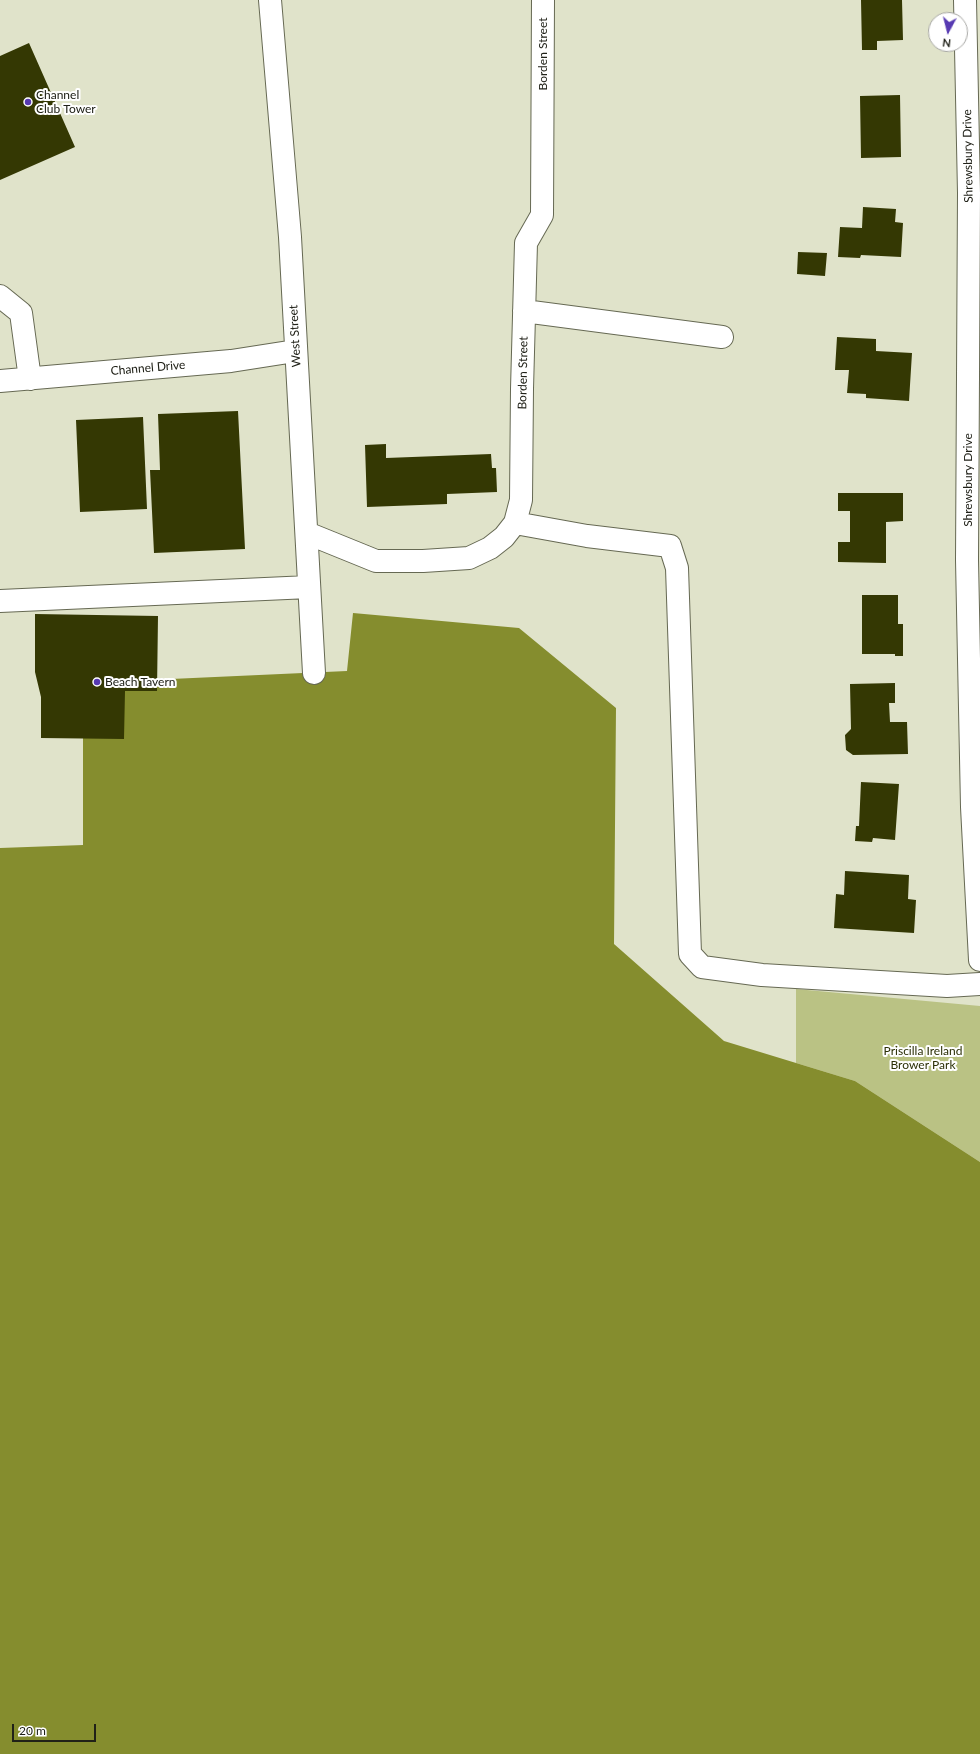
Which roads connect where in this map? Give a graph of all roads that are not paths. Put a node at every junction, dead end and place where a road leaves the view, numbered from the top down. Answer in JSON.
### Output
{"nodes":[{"id":1,"x":270,"y":0,"type":"edge"},
{"id":2,"x":543,"y":0,"type":"edge"},
{"id":3,"x":970,"y":7,"type":"edge"},
{"id":4,"x":0,"y":296,"type":"edge"},
{"id":5,"x":524,"y":311,"type":"junction"},
{"id":6,"x":722,"y":338,"type":"dead end"},
{"id":7,"x":295,"y":351,"type":"junction"},
{"id":8,"x":30,"y":379,"type":"junction"},
{"id":9,"x":0,"y":381,"type":"edge"},
{"id":10,"x":515,"y":523,"type":"junction"},
{"id":11,"x":307,"y":533,"type":"junction"},
{"id":12,"x":309,"y":587,"type":"junction"},
{"id":13,"x":0,"y":602,"type":"edge"},
{"id":14,"x":314,"y":673,"type":"dead end"},
{"id":15,"x":980,"y":960,"type":"edge"},
{"id":16,"x":980,"y":984,"type":"edge"}],
"edges":[{"from":1,"to":7,"type":"street","name":"West Street"},
{"from":2,"to":5,"type":"street","name":"Borden Street"},
{"from":3,"to":15,"type":"street","name":"Shrewsbury Drive"},
{"from":4,"to":8,"type":"street"},
{"from":5,"to":6,"type":"street"},
{"from":5,"to":10,"type":"street","name":"Borden Street"},
{"from":7,"to":8,"type":"street","name":"Channel Drive"},
{"from":7,"to":11,"type":"street","name":"West Street"},
{"from":8,"to":9,"type":"street","name":"Channel Drive"},
{"from":10,"to":11,"type":"street","name":"Borden Street"},
{"from":10,"to":16,"type":"street"},
{"from":11,"to":12,"type":"street","name":"West Street"},
{"from":12,"to":13,"type":"street"},
{"from":12,"to":14,"type":"street","name":"West Street"}]}
